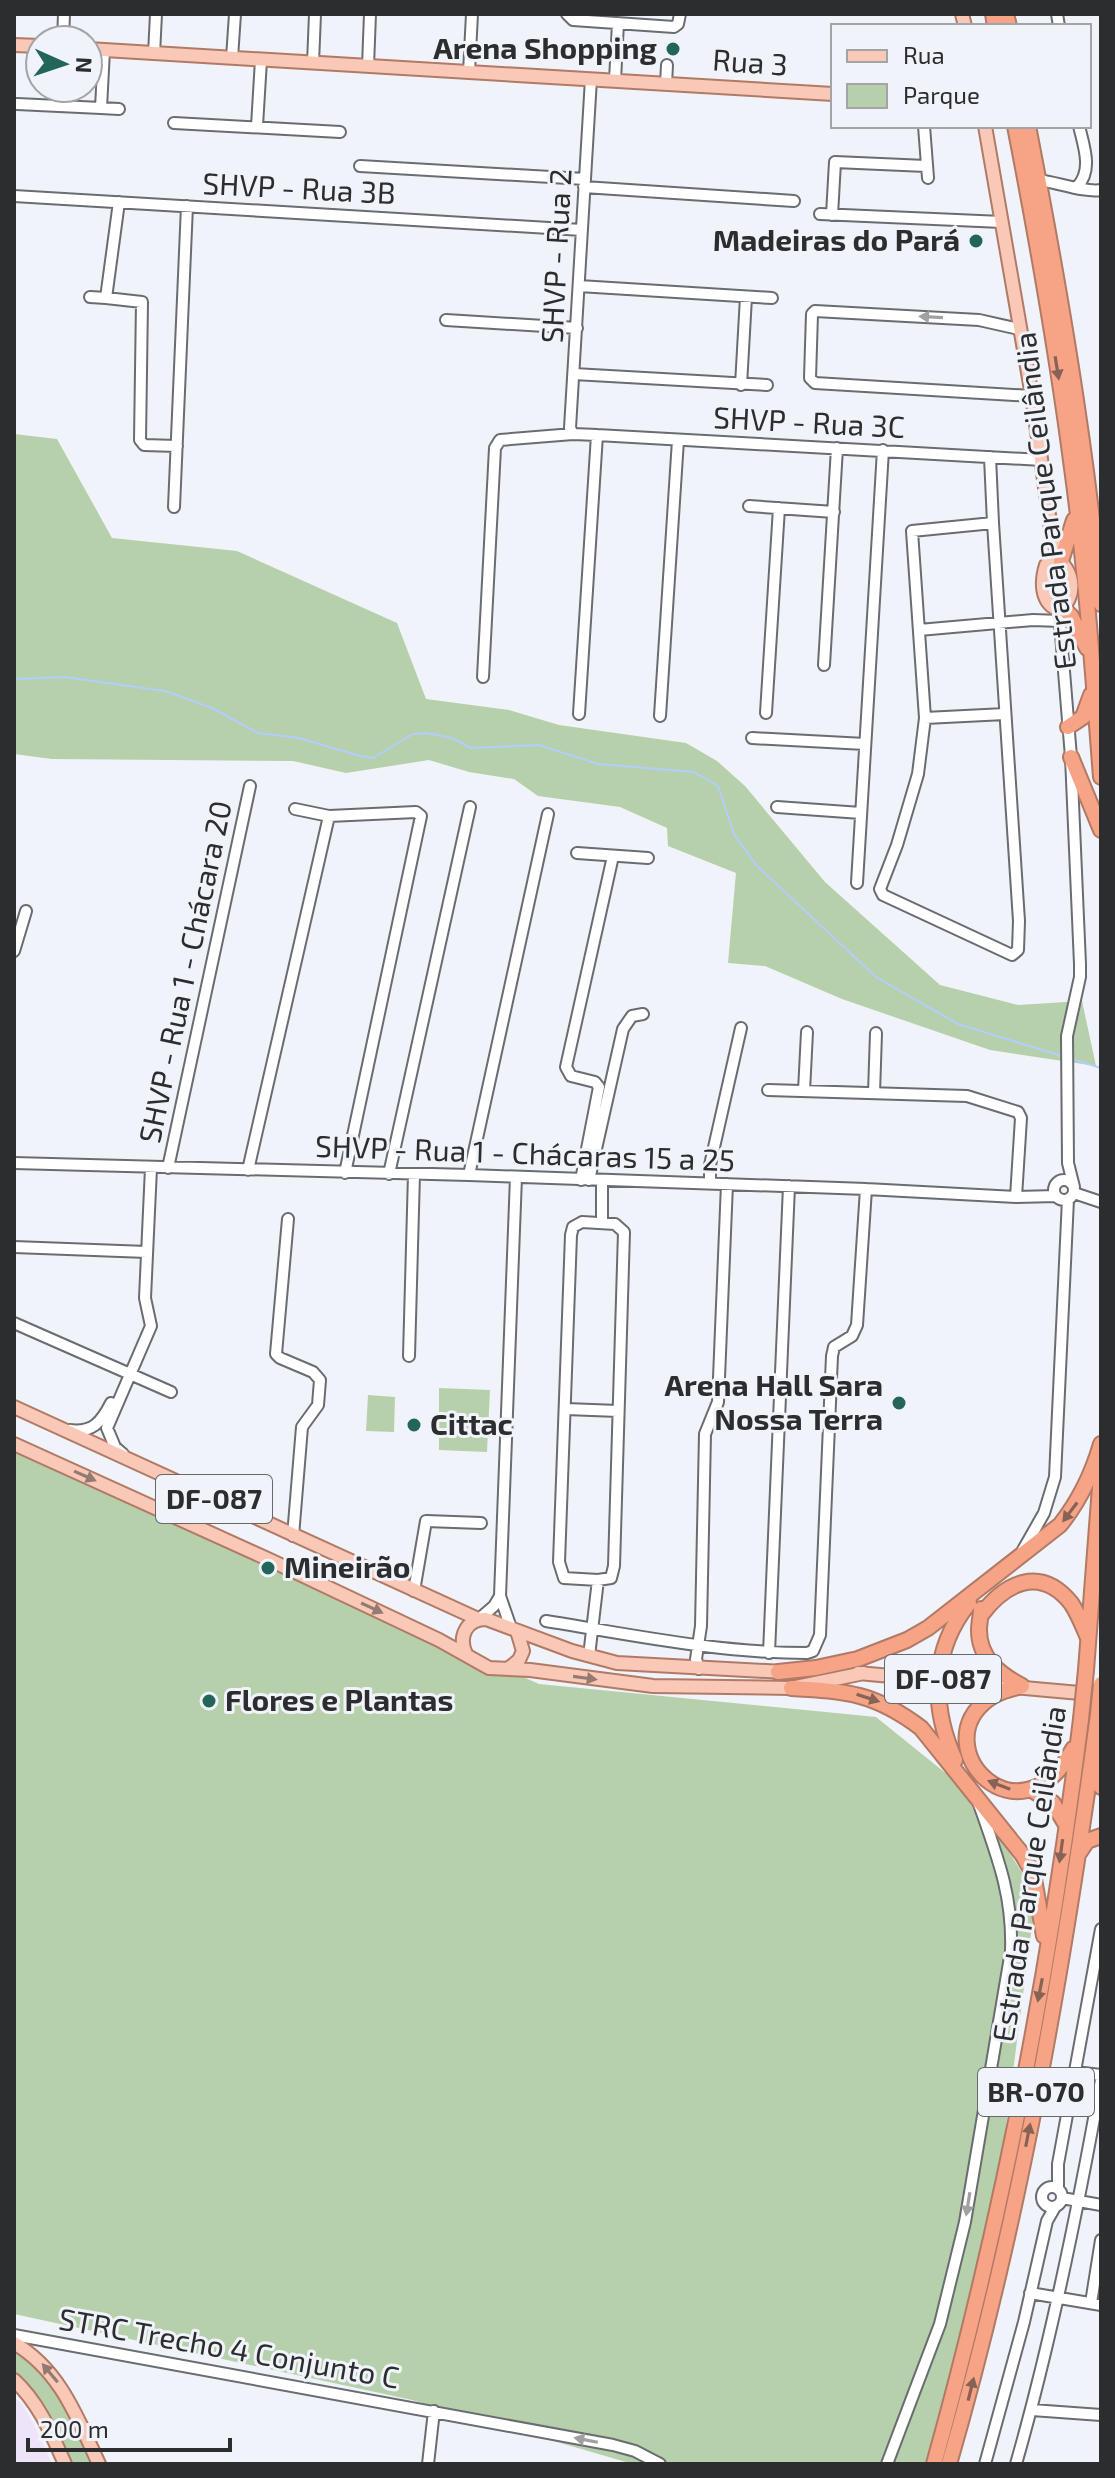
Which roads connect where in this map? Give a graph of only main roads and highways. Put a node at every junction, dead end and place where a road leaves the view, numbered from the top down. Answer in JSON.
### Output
{"nodes":[{"id":1,"x":104,"y":50,"type":"edge"},
{"id":2,"x":831,"y":94,"type":"edge"},
{"id":3,"x":985,"y":128,"type":"edge"},
{"id":4,"x":1015,"y":128,"type":"edge"},
{"id":5,"x":1028,"y":128,"type":"edge"},
{"id":6,"x":1077,"y":508,"type":"junction"},
{"id":7,"x":1057,"y":561,"type":"junction"},
{"id":8,"x":1101,"y":604,"type":"edge"},
{"id":9,"x":1060,"y":614,"type":"junction"},
{"id":10,"x":1093,"y":668,"type":"junction"},
{"id":11,"x":1068,"y":727,"type":"road end"},
{"id":12,"x":1071,"y":757,"type":"road end"},
{"id":13,"x":1101,"y":777,"type":"edge"},
{"id":14,"x":1101,"y":830,"type":"edge"},
{"id":15,"x":14,"y":1407,"type":"edge"},
{"id":16,"x":14,"y":1444,"type":"edge"},
{"id":17,"x":1101,"y":1444,"type":"edge"},
{"id":18,"x":1101,"y":1474,"type":"edge"},
{"id":19,"x":980,"y":1588,"type":"junction"},
{"id":20,"x":981,"y":1615,"type":"junction"},
{"id":21,"x":479,"y":1619,"type":"junction"},
{"id":22,"x":513,"y":1628,"type":"junction"},
{"id":23,"x":1089,"y":1640,"type":"junction"},
{"id":24,"x":466,"y":1654,"type":"junction"},
{"id":25,"x":508,"y":1669,"type":"junction"},
{"id":26,"x":778,"y":1672,"type":"junction"},
{"id":27,"x":864,"y":1673,"type":"junction"},
{"id":28,"x":937,"y":1678,"type":"junction"},
{"id":29,"x":1101,"y":1684,"type":"edge"},
{"id":30,"x":1022,"y":1686,"type":"junction"},
{"id":31,"x":791,"y":1688,"type":"junction"},
{"id":32,"x":1101,"y":1695,"type":"edge"},
{"id":33,"x":1079,"y":1738,"type":"junction"},
{"id":34,"x":1095,"y":1738,"type":"junction"},
{"id":35,"x":1101,"y":1787,"type":"edge"},
{"id":36,"x":1032,"y":1790,"type":"junction"},
{"id":37,"x":977,"y":1799,"type":"junction"},
{"id":38,"x":1065,"y":1824,"type":"junction"},
{"id":39,"x":1101,"y":1836,"type":"edge"},
{"id":40,"x":1078,"y":1853,"type":"junction"},
{"id":41,"x":1047,"y":1956,"type":"junction"},
{"id":42,"x":14,"y":2343,"type":"edge"},
{"id":43,"x":14,"y":2380,"type":"edge"},
{"id":44,"x":65,"y":2464,"type":"edge"},
{"id":45,"x":99,"y":2464,"type":"edge"},
{"id":46,"x":934,"y":2464,"type":"edge"},
{"id":47,"x":949,"y":2464,"type":"edge"}],
"edges":[{"from":1,"to":2,"type":"main road","name":"Rua 3"},
{"from":3,"to":7,"type":"main road"},
{"from":4,"to":6,"type":"highway","name":"Estrada Parque Ceilândia","one_way":true},
{"from":5,"to":8,"type":"highway","name":"Estrada Parque Ceilândia"},
{"from":6,"to":7,"type":"highway"},
{"from":6,"to":10,"type":"highway","name":"Estrada Parque Ceilândia"},
{"from":7,"to":9,"type":"main road"},
{"from":7,"to":9,"type":"main road"},
{"from":9,"to":10,"type":"highway"},
{"from":10,"to":11,"type":"highway"},
{"from":10,"to":13,"type":"highway","name":"Estrada Parque Ceilândia"},
{"from":12,"to":14,"type":"highway"},
{"from":15,"to":21,"type":"main road","number":"DF-087"},
{"from":16,"to":24,"type":"main road","number":"DF-087","one_way":true},
{"from":17,"to":19,"type":"highway","one_way":true},
{"from":18,"to":23,"type":"highway","name":"Estrada Parque Ceilândia","number":"BR-070"},
{"from":19,"to":20,"type":"highway"},
{"from":19,"to":26,"type":"highway"},
{"from":19,"to":28,"type":"highway"},
{"from":20,"to":23,"type":"highway"},
{"from":20,"to":30,"type":"highway"},
{"from":21,"to":22,"type":"main road","number":"DF-087"},
{"from":21,"to":24,"type":"main road"},
{"from":22,"to":25,"type":"main road"},
{"from":22,"to":26,"type":"main road","number":"DF-087"},
{"from":23,"to":33,"type":"highway","name":"Estrada Parque Ceilândia","number":"BR-070","bridge":true},
{"from":24,"to":25,"type":"main road","number":"DF-087"},
{"from":25,"to":31,"type":"main road","number":"DF-087","one_way":true},
{"from":26,"to":27,"type":"main road","number":"DF-087"},
{"from":27,"to":28,"type":"main road","number":"DF-087"},
{"from":27,"to":31,"type":"main road","number":"DF-087"},
{"from":28,"to":30,"type":"main road","number":"DF-087"},
{"from":28,"to":37,"type":"highway"},
{"from":29,"to":34,"type":"highway","name":"Estrada Parque Ceilândia","number":"BR-070","bridge":true},
{"from":30,"to":32,"type":"main road","number":"DF-087"},
{"from":36,"to":30,"type":"highway","one_way":true},
{"from":31,"to":37,"type":"highway","one_way":true},
{"from":33,"to":36,"type":"highway"},
{"from":33,"to":38,"type":"highway","name":"Estrada Parque Ceilândia","number":"BR-070"},
{"from":34,"to":35,"type":"highway"},
{"from":34,"to":40,"type":"highway","name":"Estrada Parque Ceilândia","number":"BR-070"},
{"from":36,"to":38,"type":"highway"},
{"from":37,"to":41,"type":"highway"},
{"from":38,"to":41,"type":"highway","name":"Estrada Parque Ceilândia","number":"BR-070","one_way":true},
{"from":39,"to":40,"type":"highway"},
{"from":47,"to":40,"type":"highway","name":"Estrada Parque Ceilândia","number":"BR-070","one_way":true},
{"from":41,"to":46,"type":"highway","name":"Estrada Parque Ceilândia","number":"BR-070","one_way":true},
{"from":45,"to":42,"type":"main road","one_way":true},
{"from":43,"to":44,"type":"main road"}]}
